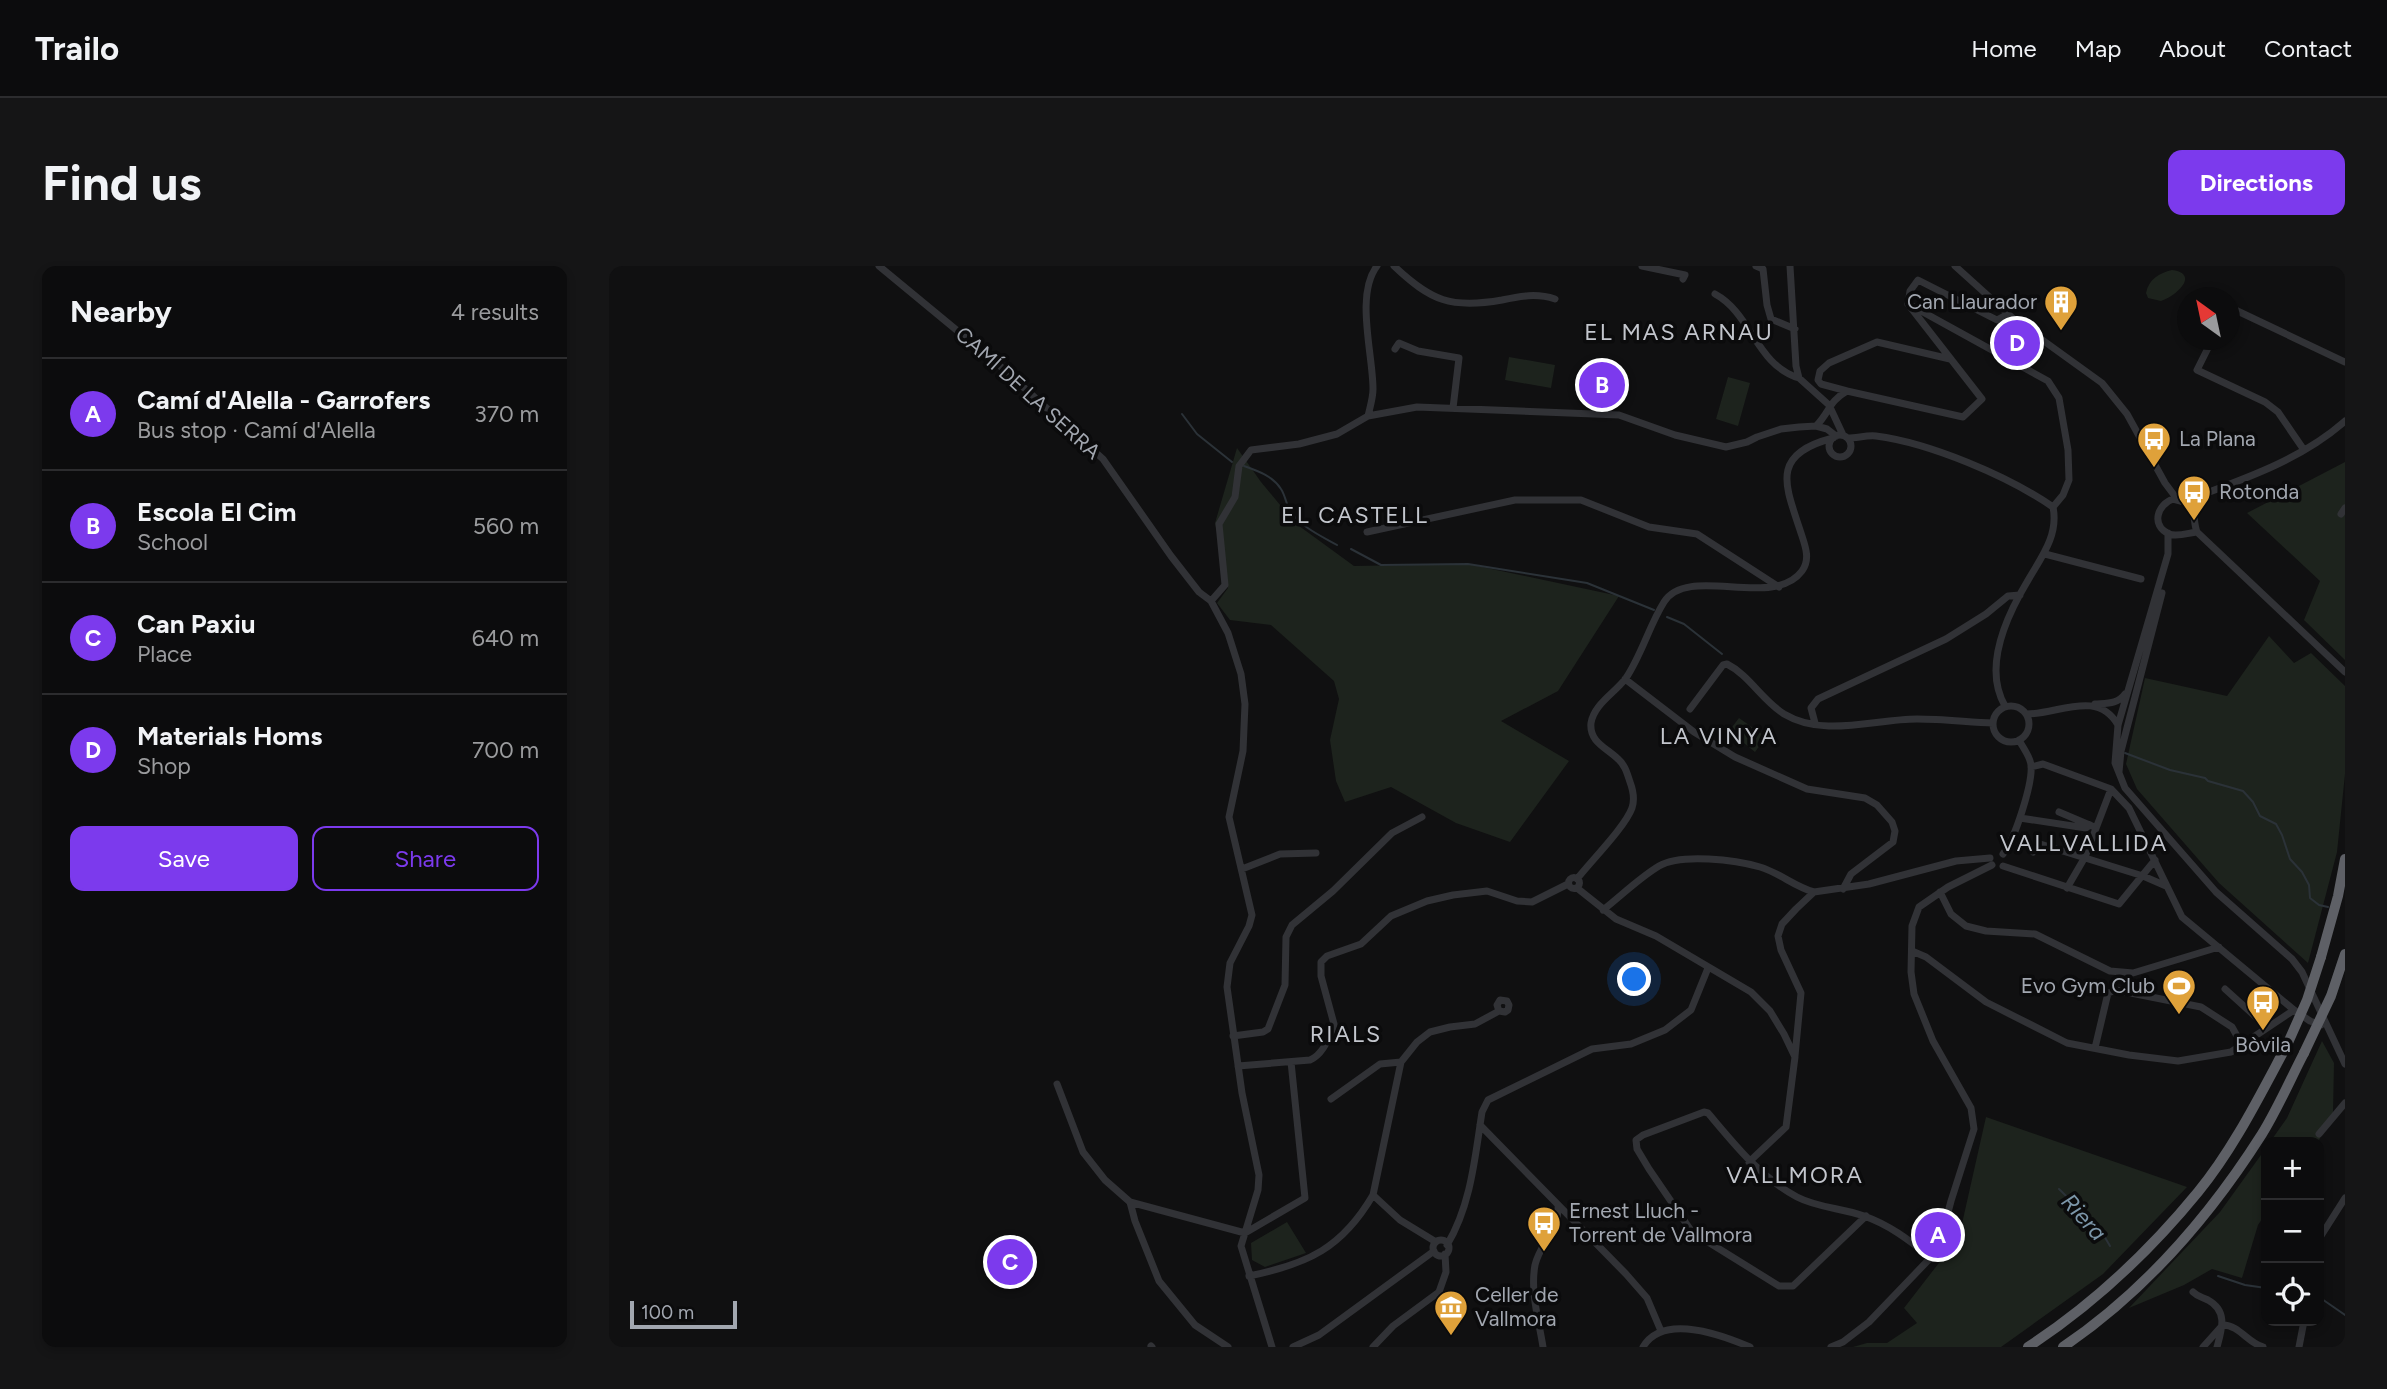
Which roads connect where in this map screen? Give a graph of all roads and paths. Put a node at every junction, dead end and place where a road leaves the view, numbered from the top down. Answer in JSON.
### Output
{"nodes":[{"id":1,"x":879,"y":266,"type":"edge"},
{"id":2,"x":1377,"y":266,"type":"edge"},
{"id":3,"x":1394,"y":266,"type":"edge"},
{"id":4,"x":1642,"y":266,"type":"edge"},
{"id":5,"x":1756,"y":266,"type":"edge"},
{"id":6,"x":1790,"y":266,"type":"edge"},
{"id":7,"x":1955,"y":266,"type":"edge"},
{"id":8,"x":1683,"y":279,"type":"dead end"},
{"id":9,"x":1715,"y":294,"type":"dead end"},
{"id":10,"x":1555,"y":299,"type":"dead end"},
{"id":11,"x":1908,"y":304,"type":"junction"},
{"id":12,"x":2240,"y":312,"type":"edge"},
{"id":13,"x":2008,"y":314,"type":"junction"},
{"id":14,"x":1795,"y":329,"type":"junction"},
{"id":15,"x":1395,"y":349,"type":"dead end"},
{"id":16,"x":2207,"y":350,"type":"edge"},
{"id":17,"x":1951,"y":360,"type":"junction"},
{"id":18,"x":2345,"y":362,"type":"edge"},
{"id":19,"x":1799,"y":378,"type":"junction"},
{"id":20,"x":1847,"y":391,"type":"junction"},
{"id":21,"x":1829,"y":405,"type":"junction"},
{"id":22,"x":1453,"y":408,"type":"junction"},
{"id":23,"x":1369,"y":416,"type":"junction"},
{"id":24,"x":2345,"y":421,"type":"edge"},
{"id":25,"x":1820,"y":427,"type":"junction"},
{"id":26,"x":1842,"y":439,"type":"junction"},
{"id":27,"x":1822,"y":441,"type":"junction"},
{"id":28,"x":1812,"y":445,"type":"junction"},
{"id":29,"x":1830,"y":450,"type":"junction"},
{"id":30,"x":2304,"y":450,"type":"junction"},
{"id":31,"x":2165,"y":483,"type":"junction"},
{"id":32,"x":2204,"y":494,"type":"junction"},
{"id":33,"x":2177,"y":499,"type":"junction"},
{"id":34,"x":2167,"y":501,"type":"junction"},
{"id":35,"x":2188,"y":503,"type":"junction"},
{"id":36,"x":2053,"y":507,"type":"junction"},
{"id":37,"x":2193,"y":511,"type":"junction"},
{"id":38,"x":2193,"y":522,"type":"junction"},
{"id":39,"x":2197,"y":532,"type":"junction"},
{"id":40,"x":1367,"y":533,"type":"dead end"},
{"id":41,"x":2168,"y":533,"type":"junction"},
{"id":42,"x":2182,"y":534,"type":"junction"},
{"id":43,"x":2045,"y":554,"type":"junction"},
{"id":44,"x":2141,"y":579,"type":"dead end"},
{"id":45,"x":1779,"y":587,"type":"junction"},
{"id":46,"x":2020,"y":595,"type":"junction"},
{"id":47,"x":1212,"y":601,"type":"junction"},
{"id":48,"x":2144,"y":662,"type":"junction"},
{"id":49,"x":2345,"y":673,"type":"edge"},
{"id":50,"x":1625,"y":678,"type":"junction"},
{"id":51,"x":2132,"y":681,"type":"junction"},
{"id":52,"x":2112,"y":702,"type":"junction"},
{"id":53,"x":2082,"y":705,"type":"junction"},
{"id":54,"x":2005,"y":706,"type":"junction"},
{"id":55,"x":1690,"y":709,"type":"dead end"},
{"id":56,"x":2123,"y":710,"type":"junction"},
{"id":57,"x":2110,"y":713,"type":"junction"},
{"id":58,"x":2027,"y":714,"type":"junction"},
{"id":59,"x":1815,"y":723,"type":"junction"},
{"id":60,"x":1993,"y":723,"type":"junction"},
{"id":61,"x":2118,"y":725,"type":"junction"},
{"id":62,"x":2019,"y":740,"type":"junction"},
{"id":63,"x":2121,"y":751,"type":"junction"},
{"id":64,"x":2031,"y":767,"type":"junction"},
{"id":65,"x":2119,"y":775,"type":"junction"},
{"id":66,"x":2111,"y":789,"type":"junction"},
{"id":67,"x":2059,"y":812,"type":"dead end"},
{"id":68,"x":2068,"y":816,"type":"junction"},
{"id":69,"x":1422,"y":817,"type":"dead end"},
{"id":70,"x":2020,"y":818,"type":"junction"},
{"id":71,"x":2063,"y":825,"type":"junction"},
{"id":72,"x":2093,"y":827,"type":"junction"},
{"id":73,"x":2033,"y":852,"type":"dead end"},
{"id":74,"x":1316,"y":853,"type":"dead end"},
{"id":75,"x":2003,"y":854,"type":"junction"},
{"id":76,"x":2085,"y":857,"type":"junction"},
{"id":77,"x":2345,"y":859,"type":"edge"},
{"id":78,"x":2155,"y":860,"type":"junction"},
{"id":79,"x":1991,"y":861,"type":"junction"},
{"id":80,"x":2003,"y":866,"type":"junction"},
{"id":81,"x":1242,"y":869,"type":"junction"},
{"id":82,"x":2143,"y":876,"type":"junction"},
{"id":83,"x":1577,"y":883,"type":"junction"},
{"id":84,"x":2166,"y":886,"type":"junction"},
{"id":85,"x":2067,"y":888,"type":"junction"},
{"id":86,"x":1843,"y":889,"type":"junction"},
{"id":87,"x":1814,"y":892,"type":"junction"},
{"id":88,"x":1940,"y":892,"type":"junction"},
{"id":89,"x":1603,"y":910,"type":"junction"},
{"id":90,"x":2219,"y":947,"type":"junction"},
{"id":91,"x":1912,"y":951,"type":"junction"},
{"id":92,"x":2345,"y":954,"type":"edge"},
{"id":93,"x":1708,"y":968,"type":"junction"},
{"id":94,"x":2345,"y":974,"type":"edge"},
{"id":95,"x":2225,"y":989,"type":"dead end"},
{"id":96,"x":2317,"y":1006,"type":"junction"},
{"id":97,"x":2294,"y":1010,"type":"junction"},
{"id":98,"x":1499,"y":1011,"type":"dead end"},
{"id":99,"x":2327,"y":1026,"type":"junction"},
{"id":100,"x":2267,"y":1027,"type":"junction"},
{"id":101,"x":1233,"y":1036,"type":"junction"},
{"id":102,"x":2240,"y":1046,"type":"junction"},
{"id":103,"x":2095,"y":1048,"type":"junction"},
{"id":104,"x":1795,"y":1057,"type":"junction"},
{"id":105,"x":1291,"y":1062,"type":"junction"},
{"id":106,"x":1401,"y":1062,"type":"junction"},
{"id":107,"x":2345,"y":1064,"type":"edge"},
{"id":108,"x":1238,"y":1066,"type":"junction"},
{"id":109,"x":1057,"y":1084,"type":"dead end"},
{"id":110,"x":1331,"y":1099,"type":"dead end"},
{"id":111,"x":2345,"y":1103,"type":"edge"},
{"id":112,"x":1480,"y":1125,"type":"junction"},
{"id":113,"x":2319,"y":1134,"type":"dead end"},
{"id":114,"x":1749,"y":1162,"type":"junction"},
{"id":115,"x":1373,"y":1195,"type":"junction"},
{"id":116,"x":2345,"y":1198,"type":"edge"},
{"id":117,"x":1130,"y":1202,"type":"junction"},
{"id":118,"x":1558,"y":1205,"type":"junction"},
{"id":119,"x":1866,"y":1216,"type":"junction"},
{"id":120,"x":1574,"y":1222,"type":"junction"},
{"id":121,"x":1556,"y":1226,"type":"junction"},
{"id":122,"x":2324,"y":1231,"type":"edge"},
{"id":123,"x":1245,"y":1233,"type":"junction"},
{"id":124,"x":1436,"y":1242,"type":"junction"},
{"id":125,"x":1447,"y":1245,"type":"junction"},
{"id":126,"x":1434,"y":1251,"type":"junction"},
{"id":127,"x":1445,"y":1254,"type":"junction"},
{"id":128,"x":1932,"y":1258,"type":"junction"},
{"id":129,"x":1249,"y":1276,"type":"junction"},
{"id":130,"x":2193,"y":1292,"type":"dead end"},
{"id":131,"x":2223,"y":1325,"type":"junction"},
{"id":132,"x":2303,"y":1326,"type":"edge"},
{"id":133,"x":1661,"y":1331,"type":"junction"},
{"id":134,"x":1228,"y":1347,"type":"edge"},
{"id":135,"x":1272,"y":1347,"type":"edge"},
{"id":136,"x":1293,"y":1347,"type":"edge"},
{"id":137,"x":1373,"y":1347,"type":"edge"},
{"id":138,"x":1543,"y":1347,"type":"edge"},
{"id":139,"x":1643,"y":1347,"type":"edge"},
{"id":140,"x":1750,"y":1347,"type":"edge"},
{"id":141,"x":1831,"y":1347,"type":"edge"},
{"id":142,"x":2028,"y":1347,"type":"edge"},
{"id":143,"x":2063,"y":1347,"type":"edge"},
{"id":144,"x":2203,"y":1347,"type":"edge"},
{"id":145,"x":2217,"y":1347,"type":"edge"},
{"id":146,"x":2263,"y":1347,"type":"edge"},
{"id":147,"x":2299,"y":1347,"type":"edge"}],
"edges":[{"from":1,"to":47,"type":"street","name":"CAMÍ DE LA SERRA"},
{"from":2,"to":23,"type":"street"},
{"from":3,"to":10,"type":"street"},
{"from":4,"to":8,"type":"street"},
{"from":5,"to":14,"type":"street"},
{"from":6,"to":14,"type":"street"},
{"from":7,"to":13,"type":"street"},
{"from":9,"to":19,"type":"street"},
{"from":11,"to":13,"type":"street"},
{"from":11,"to":17,"type":"street"},
{"from":11,"to":36,"type":"street"},
{"from":12,"to":18,"type":"street"},
{"from":13,"to":31,"type":"street"},
{"from":14,"to":19,"type":"street"},
{"from":15,"to":22,"type":"street"},
{"from":16,"to":30,"type":"street"},
{"from":17,"to":20,"type":"street"},
{"from":17,"to":20,"type":"street"},
{"from":19,"to":21,"type":"street"},
{"from":20,"to":21,"type":"street"},
{"from":21,"to":25,"type":"street"},
{"from":21,"to":26,"type":"street"},
{"from":22,"to":23,"type":"street"},
{"from":22,"to":25,"type":"street"},
{"from":23,"to":47,"type":"street"},
{"from":24,"to":30,"type":"street"},
{"from":25,"to":26,"type":"street"},
{"from":25,"to":27,"type":"street"},
{"from":26,"to":27,"type":"street"},
{"from":26,"to":29,"type":"street"},
{"from":26,"to":29,"type":"street"},
{"from":26,"to":36,"type":"street"},
{"from":27,"to":28,"type":"street"},
{"from":28,"to":29,"type":"street"},
{"from":28,"to":45,"type":"street"},
{"from":30,"to":32,"type":"street"},
{"from":31,"to":33,"type":"street"},
{"from":31,"to":34,"type":"street"},
{"from":32,"to":35,"type":"street"},
{"from":32,"to":37,"type":"street"},
{"from":33,"to":34,"type":"street"},
{"from":33,"to":35,"type":"street"},
{"from":34,"to":41,"type":"street"},
{"from":35,"to":37,"type":"street"},
{"from":36,"to":43,"type":"street"},
{"from":37,"to":38,"type":"street"},
{"from":38,"to":39,"type":"street"},
{"from":38,"to":42,"type":"street"},
{"from":39,"to":42,"type":"street"},
{"from":39,"to":49,"type":"street"},
{"from":40,"to":45,"type":"street"},
{"from":41,"to":42,"type":"street"},
{"from":41,"to":51,"type":"street"},
{"from":42,"to":48,"type":"street"},
{"from":43,"to":44,"type":"street"},
{"from":43,"to":46,"type":"street"},
{"from":45,"to":50,"type":"street"},
{"from":46,"to":54,"type":"street"},
{"from":46,"to":59,"type":"street"},
{"from":47,"to":81,"type":"street","name":"CAMÍ DE LA SERRA"},
{"from":48,"to":56,"type":"street"},
{"from":48,"to":63,"type":"street"},
{"from":50,"to":83,"type":"street"},
{"from":50,"to":86,"type":"street"},
{"from":51,"to":52,"type":"street"},
{"from":51,"to":56,"type":"street"},
{"from":52,"to":53,"type":"street"},
{"from":52,"to":56,"type":"street"},
{"from":53,"to":57,"type":"street"},
{"from":53,"to":58,"type":"street"},
{"from":54,"to":58,"type":"street"},
{"from":54,"to":60,"type":"street"},
{"from":55,"to":59,"type":"street"},
{"from":56,"to":57,"type":"street"},
{"from":56,"to":61,"type":"street"},
{"from":56,"to":63,"type":"street"},
{"from":57,"to":61,"type":"street"},
{"from":58,"to":62,"type":"street"},
{"from":59,"to":60,"type":"street"},
{"from":60,"to":62,"type":"street"},
{"from":61,"to":65,"type":"street"},
{"from":62,"to":64,"type":"street"},
{"from":63,"to":65,"type":"street"},
{"from":64,"to":66,"type":"street"},
{"from":64,"to":70,"type":"street"},
{"from":65,"to":96,"type":"street"},
{"from":66,"to":72,"type":"street"},
{"from":66,"to":78,"type":"street"},
{"from":67,"to":68,"type":"street"},
{"from":68,"to":71,"type":"street"},
{"from":68,"to":72,"type":"street"},
{"from":69,"to":101,"type":"street"},
{"from":70,"to":71,"type":"street"},
{"from":70,"to":75,"type":"street"},
{"from":71,"to":72,"type":"street"},
{"from":72,"to":76,"type":"street"},
{"from":73,"to":76,"type":"street"},
{"from":74,"to":81,"type":"street"},
{"from":75,"to":79,"type":"street"},
{"from":75,"to":80,"type":"street"},
{"from":76,"to":82,"type":"street"},
{"from":76,"to":85,"type":"street"},
{"from":77,"to":142,"type":"highway","bridge":true},
{"from":78,"to":82,"type":"street"},
{"from":78,"to":84,"type":"street"},
{"from":79,"to":80,"type":"street"},
{"from":79,"to":86,"type":"street"},
{"from":79,"to":88,"type":"street"},
{"from":80,"to":85,"type":"street"},
{"from":81,"to":101,"type":"street","name":"CAMÍ DE LA SERRA"},
{"from":82,"to":84,"type":"street"},
{"from":82,"to":85,"type":"street"},
{"from":83,"to":89,"type":"street"},
{"from":83,"to":105,"type":"street"},
{"from":84,"to":90,"type":"street"},
{"from":86,"to":87,"type":"street"},
{"from":87,"to":89,"type":"street"},
{"from":87,"to":104,"type":"street"},
{"from":88,"to":90,"type":"street"},
{"from":88,"to":91,"type":"street"},
{"from":89,"to":93,"type":"street"},
{"from":90,"to":97,"type":"street"},
{"from":91,"to":103,"type":"street"},
{"from":91,"to":128,"type":"street"},
{"from":92,"to":143,"type":"highway","bridge":true},
{"from":93,"to":104,"type":"street"},
{"from":93,"to":112,"type":"street"},
{"from":94,"to":96,"type":"street"},
{"from":95,"to":100,"type":"street"},
{"from":96,"to":99,"type":"street"},
{"from":97,"to":99,"type":"street"},
{"from":97,"to":100,"type":"street"},
{"from":98,"to":106,"type":"street"},
{"from":99,"to":107,"type":"street"},
{"from":100,"to":102,"type":"street"},
{"from":101,"to":108,"type":"street","name":"CAMÍ DE LA SERRA"},
{"from":102,"to":103,"type":"street"},
{"from":102,"to":103,"type":"street"},
{"from":104,"to":114,"type":"street"},
{"from":105,"to":108,"type":"street"},
{"from":105,"to":123,"type":"street"},
{"from":106,"to":110,"type":"street"},
{"from":106,"to":115,"type":"street"},
{"from":108,"to":123,"type":"street","name":"CAMÍ DE LA SERRA"},
{"from":109,"to":117,"type":"street"},
{"from":111,"to":113,"type":"street"},
{"from":112,"to":118,"type":"street"},
{"from":112,"to":125,"type":"street"},
{"from":114,"to":119,"type":"street"},
{"from":114,"to":119,"type":"street"},
{"from":115,"to":124,"type":"street"},
{"from":115,"to":129,"type":"street"},
{"from":116,"to":122,"type":"street"},
{"from":117,"to":123,"type":"street"},
{"from":117,"to":134,"type":"street"},
{"from":118,"to":120,"type":"street"},
{"from":118,"to":121,"type":"street"},
{"from":119,"to":128,"type":"street"},
{"from":120,"to":121,"type":"street"},
{"from":120,"to":133,"type":"street"},
{"from":121,"to":138,"type":"street"},
{"from":123,"to":129,"type":"street","name":"CAMÍ DE LA SERRA"},
{"from":124,"to":125,"type":"street"},
{"from":124,"to":126,"type":"street"},
{"from":125,"to":127,"type":"street"},
{"from":126,"to":127,"type":"street"},
{"from":126,"to":136,"type":"street"},
{"from":127,"to":137,"type":"street"},
{"from":128,"to":141,"type":"street"},
{"from":129,"to":135,"type":"street","name":"CAMÍ DE LA SERRA"},
{"from":130,"to":131,"type":"street"},
{"from":131,"to":144,"type":"street"},
{"from":131,"to":145,"type":"street"},
{"from":131,"to":146,"type":"street"},
{"from":132,"to":147,"type":"street"},
{"from":133,"to":139,"type":"street"},
{"from":133,"to":140,"type":"street"}]}
